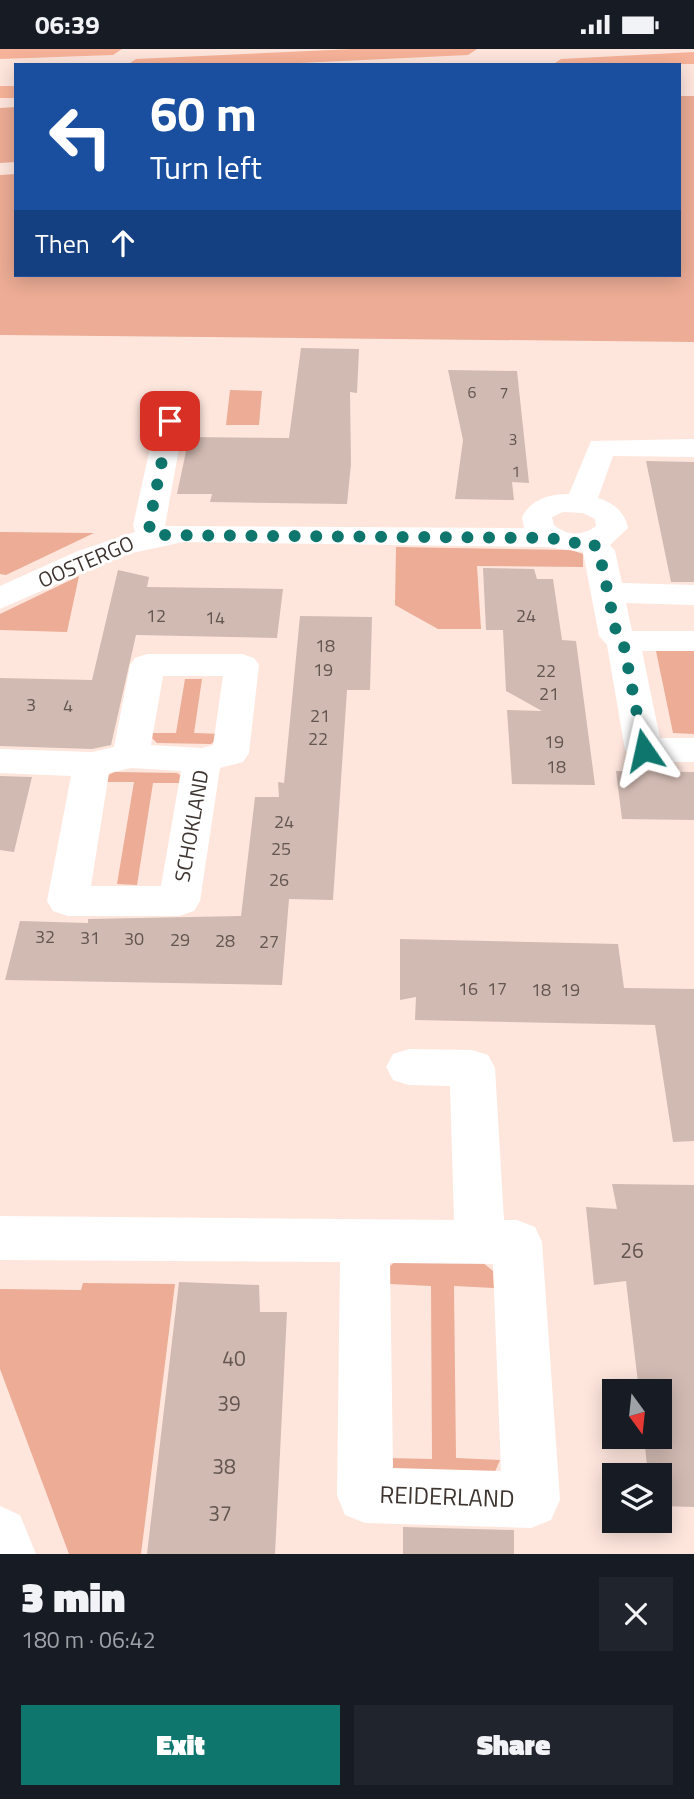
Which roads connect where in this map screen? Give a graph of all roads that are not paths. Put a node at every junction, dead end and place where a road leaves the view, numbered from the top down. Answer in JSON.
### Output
{"nodes":[{"id":1,"x":113,"y":49,"type":"edge"},
{"id":2,"x":468,"y":49,"type":"edge"},
{"id":3,"x":0,"y":53,"type":"edge"},
{"id":4,"x":694,"y":58,"type":"edge"},
{"id":5,"x":178,"y":63,"type":"edge"},
{"id":6,"x":599,"y":63,"type":"edge"},
{"id":7,"x":170,"y":421,"type":"dead end"},
{"id":8,"x":694,"y":448,"type":"edge"},
{"id":9,"x":581,"y":503,"type":"junction"},
{"id":10,"x":152,"y":535,"type":"junction"},
{"id":11,"x":551,"y":538,"type":"junction"},
{"id":12,"x":592,"y":542,"type":"junction"},
{"id":13,"x":608,"y":593,"type":"junction"},
{"id":14,"x":694,"y":595,"type":"edge"},
{"id":15,"x":0,"y":598,"type":"edge"},
{"id":16,"x":623,"y":641,"type":"junction"},
{"id":17,"x":694,"y":641,"type":"edge"},
{"id":18,"x":694,"y":750,"type":"edge"},
{"id":19,"x":131,"y":756,"type":"junction"},
{"id":20,"x":202,"y":760,"type":"junction"},
{"id":21,"x":0,"y":761,"type":"edge"},
{"id":22,"x":92,"y":764,"type":"junction"},
{"id":23,"x":409,"y":1067,"type":"dead end"},
{"id":24,"x":0,"y":1238,"type":"edge"},
{"id":25,"x":365,"y":1240,"type":"junction"},
{"id":26,"x":480,"y":1241,"type":"junction"},
{"id":27,"x":0,"y":1535,"type":"edge"},
{"id":28,"x":7,"y":1554,"type":"edge"}],
"edges":[{"from":1,"to":3,"type":"highway"},
{"from":2,"to":5,"type":"highway"},
{"from":4,"to":6,"type":"highway"},
{"from":7,"to":10,"type":"street"},
{"from":8,"to":9,"type":"street"},
{"from":9,"to":11,"type":"street"},
{"from":9,"to":12,"type":"street"},
{"from":10,"to":11,"type":"street","name":"OOSTERGO"},
{"from":10,"to":15,"type":"street","name":"OOSTERGO"},
{"from":11,"to":12,"type":"street","name":"OOSTERGO"},
{"from":12,"to":13,"type":"street"},
{"from":13,"to":14,"type":"street"},
{"from":13,"to":16,"type":"street"},
{"from":16,"to":17,"type":"street"},
{"from":16,"to":18,"type":"street"},
{"from":19,"to":20,"type":"street"},
{"from":19,"to":20,"type":"street","name":"SCHOKLAND"},
{"from":19,"to":22,"type":"street"},
{"from":20,"to":22,"type":"street","name":"SCHOKLAND"},
{"from":21,"to":22,"type":"street"},
{"from":23,"to":26,"type":"street"},
{"from":24,"to":25,"type":"street","name":"REIDERLAND"},
{"from":25,"to":26,"type":"street","name":"REIDERLAND"},
{"from":25,"to":26,"type":"street","name":"REIDERLAND"},
{"from":27,"to":28,"type":"street"}]}
